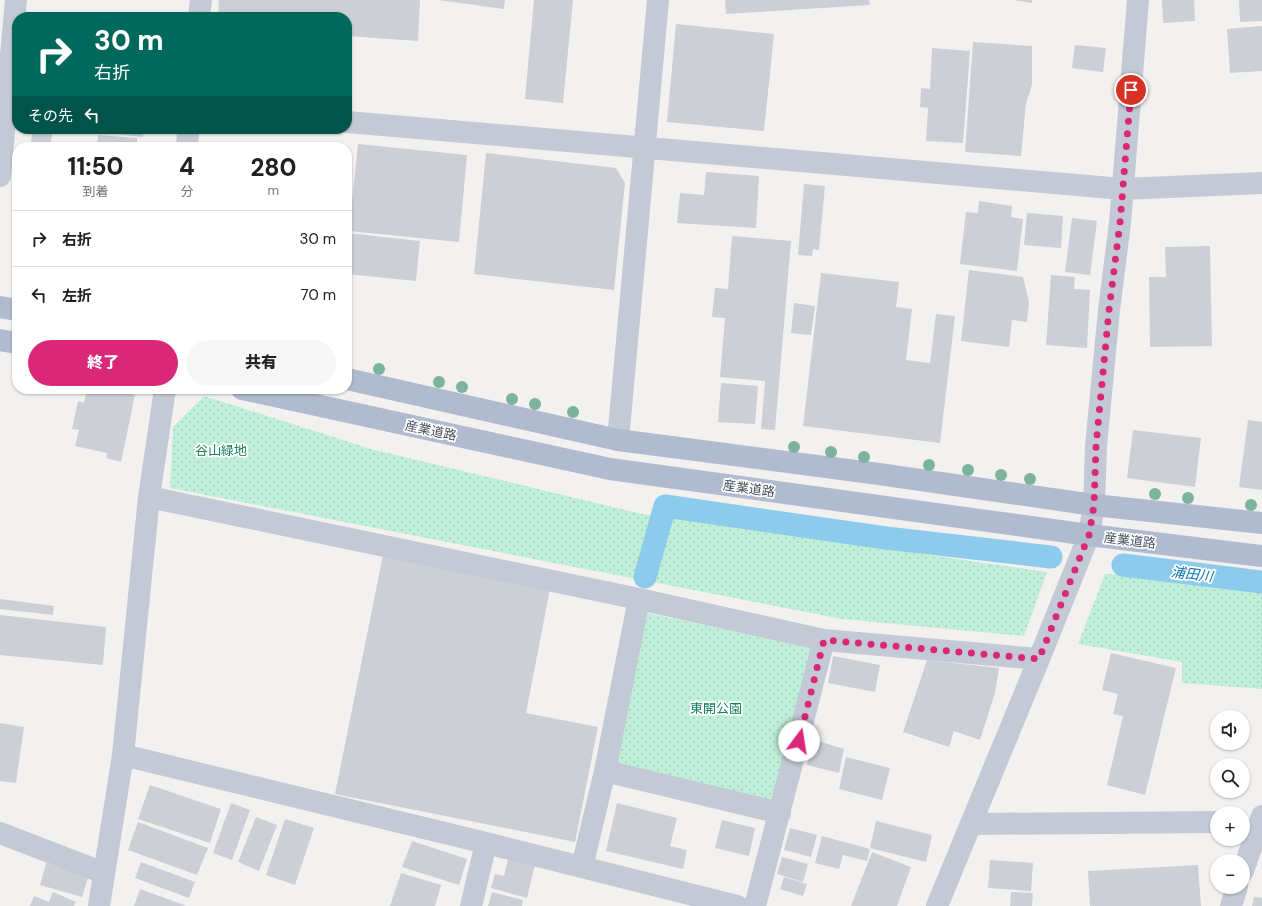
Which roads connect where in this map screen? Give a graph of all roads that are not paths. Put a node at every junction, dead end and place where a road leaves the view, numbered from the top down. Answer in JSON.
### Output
{"nodes":[{"id":1,"x":16,"y":0,"type":"edge"},
{"id":2,"x":201,"y":0,"type":"edge"},
{"id":3,"x":658,"y":0,"type":"edge"},
{"id":4,"x":1138,"y":0,"type":"edge"},
{"id":5,"x":15,"y":12,"type":"edge"},
{"id":6,"x":200,"y":12,"type":"edge"},
{"id":7,"x":12,"y":44,"type":"edge"},
{"id":8,"x":352,"y":122,"type":"edge"},
{"id":9,"x":645,"y":147,"type":"junction"},
{"id":10,"x":0,"y":176,"type":"edge"},
{"id":11,"x":1262,"y":183,"type":"edge"},
{"id":12,"x":1123,"y":189,"type":"junction"},
{"id":13,"x":0,"y":307,"type":"edge"},
{"id":14,"x":12,"y":309,"type":"edge"},
{"id":15,"x":0,"y":340,"type":"edge"},
{"id":16,"x":12,"y":342,"type":"edge"},
{"id":17,"x":352,"y":380,"type":"edge"},
{"id":18,"x":164,"y":394,"type":"edge"},
{"id":19,"x":265,"y":394,"type":"edge"},
{"id":20,"x":618,"y":440,"type":"junction"},
{"id":21,"x":149,"y":498,"type":"junction"},
{"id":22,"x":1094,"y":505,"type":"junction"},
{"id":23,"x":1262,"y":523,"type":"edge"},
{"id":24,"x":1089,"y":535,"type":"junction"},
{"id":25,"x":1262,"y":556,"type":"edge"},
{"id":26,"x":639,"y":599,"type":"junction"},
{"id":27,"x":824,"y":640,"type":"junction"},
{"id":28,"x":1039,"y":659,"type":"junction"},
{"id":29,"x":123,"y":755,"type":"junction"},
{"id":30,"x":604,"y":771,"type":"junction"},
{"id":31,"x":780,"y":813,"type":"junction"},
{"id":32,"x":1257,"y":820,"type":"edge"},
{"id":33,"x":1210,"y":822,"type":"edge"},
{"id":34,"x":971,"y":824,"type":"junction"},
{"id":35,"x":0,"y":833,"type":"edge"},
{"id":36,"x":486,"y":843,"type":"junction"},
{"id":37,"x":1248,"y":854,"type":"edge"},
{"id":38,"x":582,"y":867,"type":"junction"},
{"id":39,"x":104,"y":873,"type":"junction"},
{"id":40,"x":1235,"y":894,"type":"edge"},
{"id":41,"x":676,"y":899,"type":"edge"},
{"id":42,"x":99,"y":906,"type":"edge"},
{"id":43,"x":471,"y":906,"type":"edge"},
{"id":44,"x":737,"y":906,"type":"edge"},
{"id":45,"x":755,"y":906,"type":"edge"},
{"id":46,"x":937,"y":906,"type":"edge"},
{"id":47,"x":1231,"y":906,"type":"edge"}],
"edges":[{"from":1,"to":5,"type":"street"},
{"from":2,"to":6,"type":"street"},
{"from":3,"to":9,"type":"street"},
{"from":4,"to":12,"type":"street"},
{"from":7,"to":10,"type":"street"},
{"from":8,"to":9,"type":"street"},
{"from":9,"to":12,"type":"street"},
{"from":9,"to":20,"type":"street"},
{"from":11,"to":12,"type":"street"},
{"from":12,"to":22,"type":"street"},
{"from":13,"to":14,"type":"main road"},
{"from":15,"to":16,"type":"main road"},
{"from":17,"to":20,"type":"main road"},
{"from":18,"to":21,"type":"street"},
{"from":19,"to":24,"type":"main road","name":"産業道路"},
{"from":20,"to":22,"type":"main road"},
{"from":21,"to":26,"type":"street"},
{"from":21,"to":29,"type":"street"},
{"from":22,"to":23,"type":"main road"},
{"from":22,"to":24,"type":"street"},
{"from":24,"to":25,"type":"main road","name":"産業道路"},
{"from":24,"to":28,"type":"street"},
{"from":26,"to":27,"type":"street"},
{"from":26,"to":30,"type":"street"},
{"from":27,"to":28,"type":"street"},
{"from":27,"to":31,"type":"street"},
{"from":28,"to":34,"type":"street"},
{"from":29,"to":36,"type":"street"},
{"from":29,"to":39,"type":"street"},
{"from":30,"to":31,"type":"street"},
{"from":30,"to":38,"type":"street"},
{"from":31,"to":45,"type":"street"},
{"from":32,"to":37,"type":"street"},
{"from":33,"to":34,"type":"street"},
{"from":34,"to":46,"type":"street"},
{"from":35,"to":39,"type":"street"},
{"from":36,"to":38,"type":"street"},
{"from":36,"to":43,"type":"street"},
{"from":38,"to":41,"type":"street"},
{"from":39,"to":42,"type":"street"},
{"from":40,"to":47,"type":"street"},
{"from":41,"to":44,"type":"street"}]}
